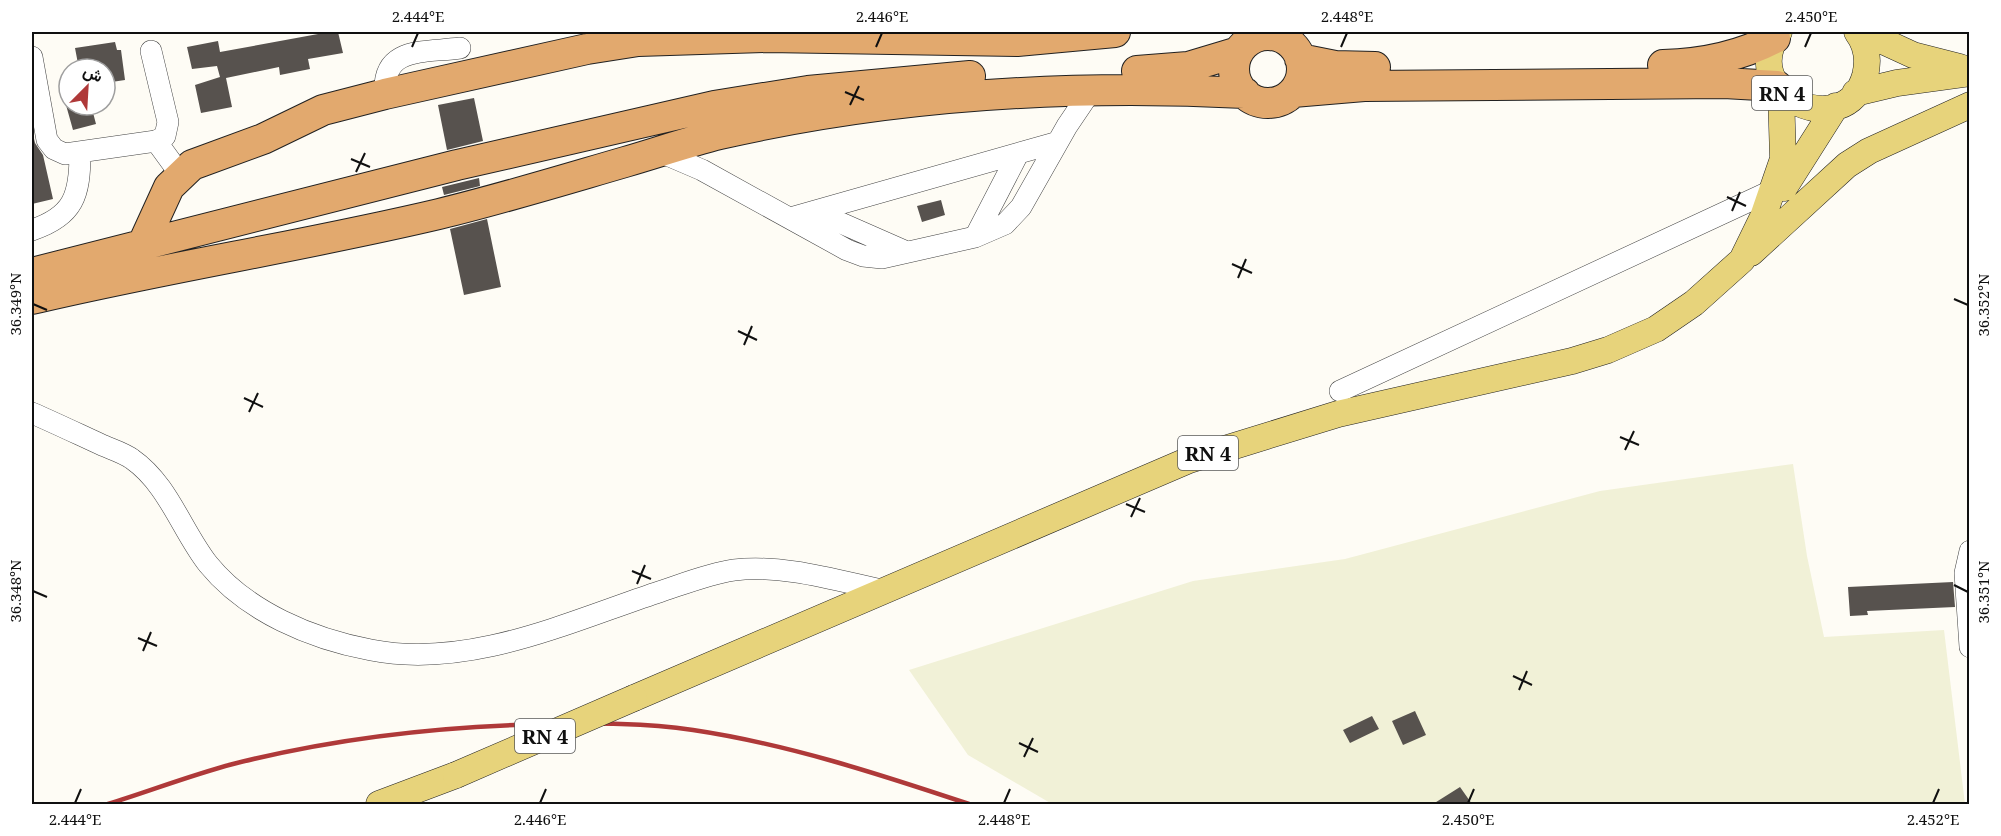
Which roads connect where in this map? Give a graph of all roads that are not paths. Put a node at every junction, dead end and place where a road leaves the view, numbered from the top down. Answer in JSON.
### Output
{"nodes":[{"id":1,"x":1115,"y":32,"type":"edge"},
{"id":2,"x":1857,"y":32,"type":"edge"},
{"id":3,"x":1863,"y":32,"type":"edge"},
{"id":4,"x":1265,"y":33,"type":"edge"},
{"id":5,"x":1778,"y":33,"type":"edge"},
{"id":6,"x":460,"y":48,"type":"dead end"},
{"id":7,"x":151,"y":51,"type":"dead end"},
{"id":8,"x":1238,"y":52,"type":"junction"},
{"id":9,"x":32,"y":57,"type":"edge"},
{"id":10,"x":1300,"y":59,"type":"junction"},
{"id":11,"x":1970,"y":71,"type":"edge"},
{"id":12,"x":1092,"y":89,"type":"junction"},
{"id":13,"x":1779,"y":89,"type":"junction"},
{"id":14,"x":1293,"y":92,"type":"junction"},
{"id":15,"x":385,"y":93,"type":"junction"},
{"id":16,"x":1245,"y":93,"type":"junction"},
{"id":17,"x":1845,"y":100,"type":"junction"},
{"id":18,"x":1970,"y":105,"type":"edge"},
{"id":19,"x":156,"y":141,"type":"junction"},
{"id":20,"x":560,"y":141,"type":"junction"},
{"id":21,"x":1058,"y":142,"type":"junction"},
{"id":22,"x":660,"y":152,"type":"junction"},
{"id":23,"x":80,"y":153,"type":"junction"},
{"id":24,"x":1018,"y":154,"type":"junction"},
{"id":25,"x":180,"y":174,"type":"junction"},
{"id":26,"x":570,"y":177,"type":"junction"},
{"id":27,"x":1773,"y":190,"type":"junction"},
{"id":28,"x":816,"y":212,"type":"junction"},
{"id":29,"x":1763,"y":217,"type":"junction"},
{"id":30,"x":790,"y":218,"type":"junction"},
{"id":31,"x":32,"y":230,"type":"edge"},
{"id":32,"x":975,"y":237,"type":"junction"},
{"id":33,"x":143,"y":243,"type":"junction"},
{"id":34,"x":907,"y":252,"type":"junction"},
{"id":35,"x":1743,"y":260,"type":"junction"},
{"id":36,"x":32,"y":273,"type":"edge"},
{"id":37,"x":128,"y":276,"type":"junction"},
{"id":38,"x":32,"y":299,"type":"edge"},
{"id":39,"x":1340,"y":391,"type":"dead end"},
{"id":40,"x":32,"y":413,"type":"edge"},
{"id":41,"x":1970,"y":551,"type":"edge"},
{"id":42,"x":886,"y":591,"type":"junction"},
{"id":43,"x":1970,"y":647,"type":"edge"},
{"id":44,"x":379,"y":804,"type":"edge"}],
"edges":[{"from":1,"to":15,"type":"highway"},
{"from":2,"to":17,"type":"main road","number":"RN 4"},
{"from":3,"to":11,"type":"main road","number":"RN 4"},
{"from":4,"to":8,"type":"highway"},
{"from":4,"to":10,"type":"highway"},
{"from":5,"to":10,"type":"highway"},
{"from":5,"to":13,"type":"main road","number":"RN 4"},
{"from":6,"to":15,"type":"street"},
{"from":7,"to":19,"type":"street"},
{"from":8,"to":16,"type":"highway"},
{"from":8,"to":20,"type":"highway"},
{"from":9,"to":23,"type":"street"},
{"from":10,"to":14,"type":"highway"},
{"from":11,"to":17,"type":"main road","number":"RN 4"},
{"from":12,"to":16,"type":"highway"},
{"from":12,"to":21,"type":"street"},
{"from":12,"to":22,"type":"highway"},
{"from":13,"to":14,"type":"highway"},
{"from":13,"to":17,"type":"main road","number":"RN 4"},
{"from":13,"to":27,"type":"main road","number":"RN 4"},
{"from":14,"to":16,"type":"highway"},
{"from":15,"to":25,"type":"highway"},
{"from":17,"to":29,"type":"main road","number":"RN 4"},
{"from":18,"to":35,"type":"main road"},
{"from":19,"to":23,"type":"street"},
{"from":19,"to":25,"type":"street"},
{"from":20,"to":26,"type":"highway"},
{"from":20,"to":33,"type":"highway"},
{"from":21,"to":24,"type":"street"},
{"from":21,"to":32,"type":"street"},
{"from":22,"to":26,"type":"highway"},
{"from":22,"to":30,"type":"street"},
{"from":23,"to":31,"type":"street"},
{"from":24,"to":28,"type":"street"},
{"from":24,"to":32,"type":"street"},
{"from":25,"to":33,"type":"highway"},
{"from":26,"to":37,"type":"highway"},
{"from":27,"to":29,"type":"main road","number":"RN 4"},
{"from":27,"to":39,"type":"street"},
{"from":28,"to":30,"type":"street"},
{"from":28,"to":34,"type":"street"},
{"from":29,"to":35,"type":"main road","number":"RN 4"},
{"from":30,"to":34,"type":"street"},
{"from":32,"to":34,"type":"street"},
{"from":33,"to":36,"type":"highway"},
{"from":33,"to":37,"type":"highway"},
{"from":35,"to":42,"type":"main road","number":"RN 4"},
{"from":37,"to":38,"type":"highway"},
{"from":40,"to":42,"type":"street"},
{"from":41,"to":43,"type":"street"},
{"from":42,"to":44,"type":"main road","number":"RN 4","bridge":true}]}
